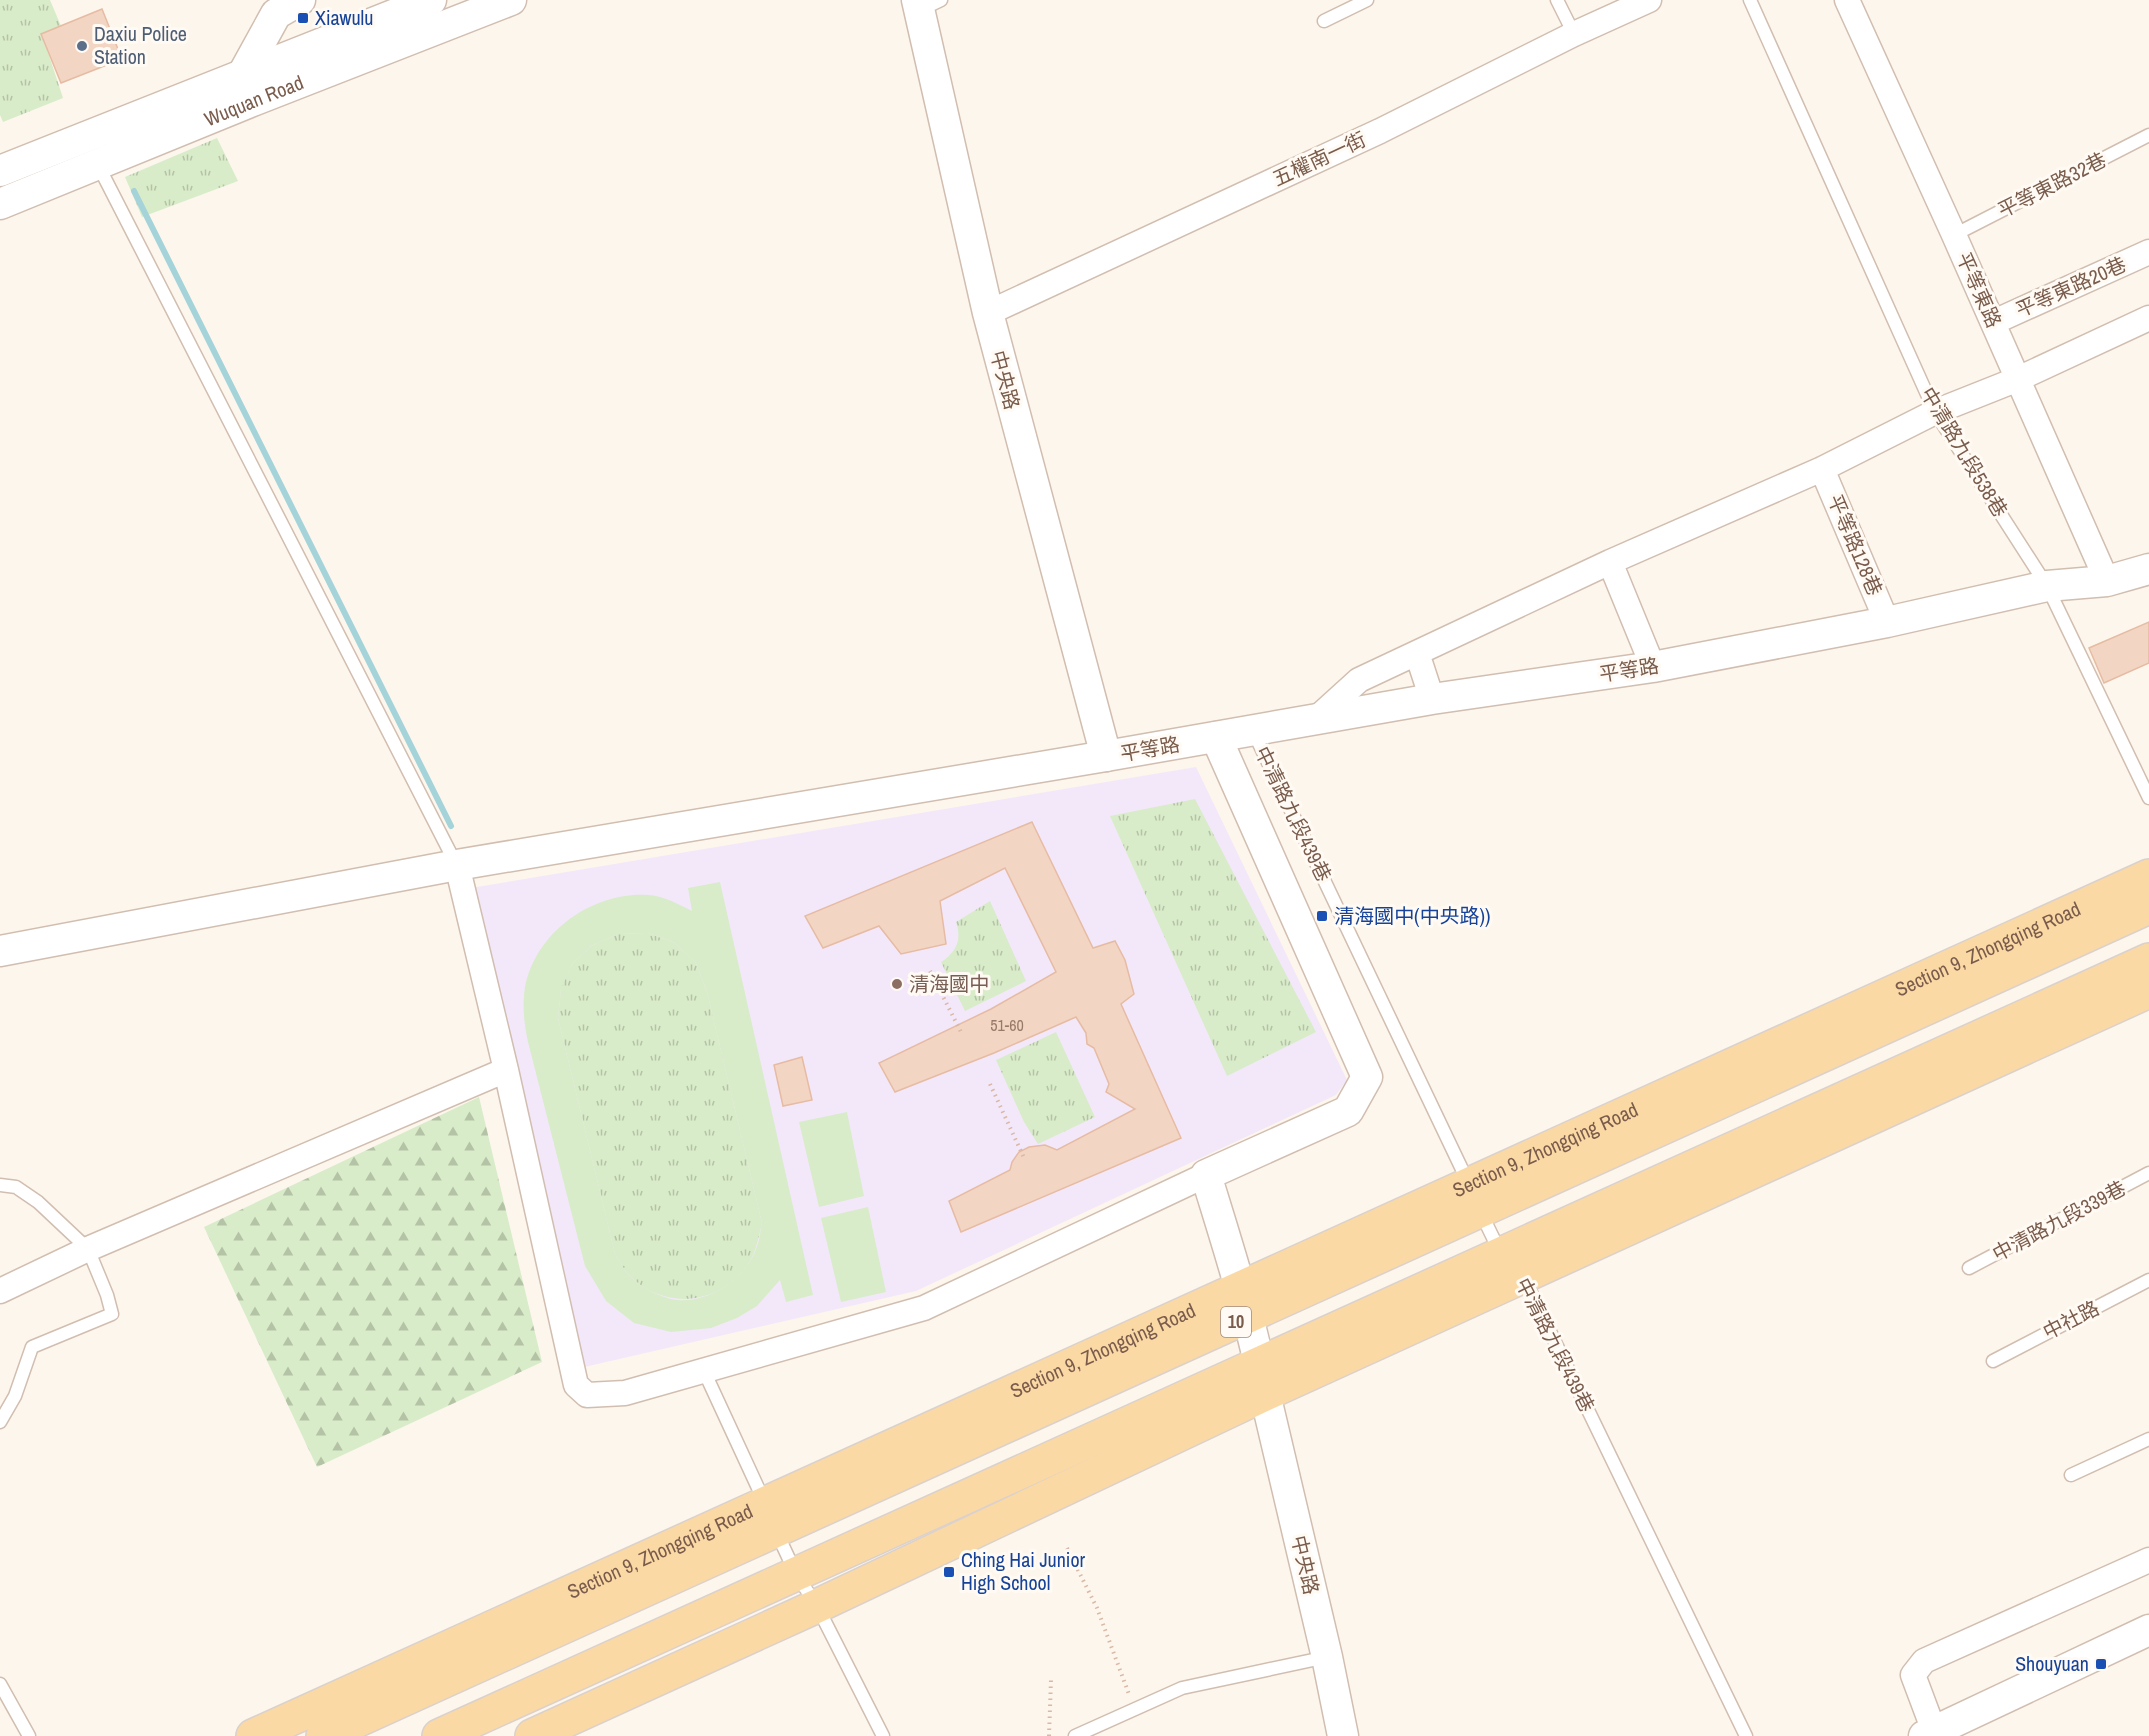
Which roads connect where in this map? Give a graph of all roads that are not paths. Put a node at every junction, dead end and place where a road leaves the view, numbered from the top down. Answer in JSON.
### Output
{"nodes":[{"id":1,"x":431,"y":0,"type":"edge"},
{"id":2,"x":511,"y":0,"type":"edge"},
{"id":3,"x":1367,"y":0,"type":"edge"},
{"id":4,"x":1557,"y":0,"type":"edge"},
{"id":5,"x":1649,"y":0,"type":"edge"},
{"id":6,"x":1750,"y":0,"type":"edge"},
{"id":7,"x":1847,"y":0,"type":"edge"},
{"id":8,"x":280,"y":3,"type":"edge"},
{"id":9,"x":926,"y":3,"type":"edge"},
{"id":10,"x":1323,"y":21,"type":"dead end"},
{"id":11,"x":1574,"y":34,"type":"junction"},
{"id":12,"x":249,"y":87,"type":"junction"},
{"id":13,"x":2149,"y":135,"type":"edge"},
{"id":14,"x":98,"y":165,"type":"junction"},
{"id":15,"x":0,"y":171,"type":"edge"},
{"id":16,"x":0,"y":204,"type":"edge"},
{"id":17,"x":1954,"y":235,"type":"junction"},
{"id":18,"x":2149,"y":252,"type":"edge"},
{"id":19,"x":987,"y":313,"type":"junction"},
{"id":20,"x":2149,"y":318,"type":"edge"},
{"id":21,"x":1994,"y":322,"type":"junction"},
{"id":22,"x":2018,"y":379,"type":"junction"},
{"id":23,"x":1935,"y":412,"type":"junction"},
{"id":24,"x":1822,"y":469,"type":"junction"},
{"id":25,"x":1610,"y":562,"type":"junction"},
{"id":26,"x":2149,"y":569,"type":"edge"},
{"id":27,"x":2107,"y":580,"type":"junction"},
{"id":28,"x":2047,"y":586,"type":"junction"},
{"id":29,"x":1887,"y":622,"type":"junction"},
{"id":30,"x":1417,"y":653,"type":"junction"},
{"id":31,"x":1653,"y":667,"type":"junction"},
{"id":32,"x":1432,"y":699,"type":"junction"},
{"id":33,"x":1316,"y":719,"type":"junction"},
{"id":34,"x":1252,"y":730,"type":"junction"},
{"id":35,"x":1216,"y":737,"type":"junction"},
{"id":36,"x":1106,"y":756,"type":"junction"},
{"id":37,"x":2149,"y":798,"type":"edge"},
{"id":38,"x":457,"y":865,"type":"junction"},
{"id":39,"x":2149,"y":876,"type":"edge"},
{"id":40,"x":2149,"y":907,"type":"edge"},
{"id":41,"x":0,"y":951,"type":"edge"},
{"id":42,"x":2149,"y":960,"type":"edge"},
{"id":43,"x":2149,"y":991,"type":"edge"},
{"id":44,"x":506,"y":1070,"type":"junction"},
{"id":45,"x":2149,"y":1173,"type":"edge"},
{"id":46,"x":1206,"y":1175,"type":"junction"},
{"id":47,"x":0,"y":1185,"type":"edge"},
{"id":48,"x":1475,"y":1199,"type":"junction"},
{"id":49,"x":88,"y":1249,"type":"junction"},
{"id":50,"x":1512,"y":1266,"type":"junction"},
{"id":51,"x":1969,"y":1268,"type":"dead end"},
{"id":52,"x":2149,"y":1280,"type":"edge"},
{"id":53,"x":0,"y":1291,"type":"edge"},
{"id":54,"x":1244,"y":1302,"type":"junction"},
{"id":55,"x":1993,"y":1360,"type":"dead end"},
{"id":56,"x":704,"y":1371,"type":"junction"},
{"id":57,"x":1262,"y":1379,"type":"junction"},
{"id":58,"x":0,"y":1422,"type":"edge"},
{"id":59,"x":2149,"y":1439,"type":"edge"},
{"id":60,"x":2072,"y":1475,"type":"dead end"},
{"id":61,"x":770,"y":1517,"type":"junction"},
{"id":62,"x":2149,"y":1560,"type":"edge"},
{"id":63,"x":796,"y":1574,"type":"junction"},
{"id":64,"x":817,"y":1606,"type":"junction"},
{"id":65,"x":2149,"y":1630,"type":"edge"},
{"id":66,"x":1327,"y":1657,"type":"junction"},
{"id":67,"x":0,"y":1684,"type":"edge"},
{"id":68,"x":1093,"y":1732,"type":"edge"},
{"id":69,"x":1929,"y":1734,"type":"edge"},
{"id":70,"x":29,"y":1736,"type":"edge"},
{"id":71,"x":253,"y":1736,"type":"edge"},
{"id":72,"x":323,"y":1736,"type":"edge"},
{"id":73,"x":439,"y":1736,"type":"edge"},
{"id":74,"x":532,"y":1736,"type":"edge"},
{"id":75,"x":882,"y":1736,"type":"edge"},
{"id":76,"x":1075,"y":1736,"type":"edge"},
{"id":77,"x":1343,"y":1736,"type":"edge"},
{"id":78,"x":1746,"y":1736,"type":"edge"}],
"edges":[{"from":1,"to":12,"type":"street","name":"Wuquan Road"},
{"from":2,"to":12,"type":"street","name":"Wuquan Road"},
{"from":3,"to":10,"type":"lane"},
{"from":4,"to":11,"type":"lane"},
{"from":5,"to":11,"type":"street","name":"五權南一街"},
{"from":6,"to":23,"type":"lane","name":"中清路九段538巷"},
{"from":7,"to":17,"type":"street","name":"平等東路"},
{"from":8,"to":12,"type":"street"},
{"from":9,"to":19,"type":"street","name":"中央路"},
{"from":11,"to":19,"type":"street","name":"五權南一街"},
{"from":12,"to":14,"type":"street","name":"Wuquan Road"},
{"from":12,"to":15,"type":"street","name":"Wuquan Road"},
{"from":13,"to":17,"type":"lane","name":"平等東路32巷"},
{"from":14,"to":16,"type":"street","name":"Wuquan Road"},
{"from":14,"to":38,"type":"lane"},
{"from":17,"to":21,"type":"street","name":"平等東路"},
{"from":18,"to":21,"type":"street","name":"平等東路20巷"},
{"from":19,"to":36,"type":"street","name":"中央路"},
{"from":20,"to":22,"type":"street"},
{"from":21,"to":22,"type":"street","name":"平等東路"},
{"from":22,"to":23,"type":"street"},
{"from":22,"to":27,"type":"street","name":"平等東路"},
{"from":23,"to":24,"type":"street"},
{"from":23,"to":28,"type":"lane","name":"中清路九段538巷"},
{"from":24,"to":25,"type":"street"},
{"from":24,"to":29,"type":"street","name":"平等路128巷"},
{"from":25,"to":30,"type":"street"},
{"from":25,"to":31,"type":"street"},
{"from":26,"to":27,"type":"street","name":"平等路"},
{"from":27,"to":28,"type":"street","name":"平等路"},
{"from":28,"to":29,"type":"street","name":"平等路"},
{"from":28,"to":37,"type":"lane","name":"中清路九段538巷"},
{"from":29,"to":31,"type":"street","name":"平等路"},
{"from":30,"to":32,"type":"street"},
{"from":30,"to":33,"type":"street"},
{"from":31,"to":32,"type":"street","name":"平等路"},
{"from":32,"to":33,"type":"street","name":"平等路"},
{"from":33,"to":34,"type":"street","name":"平等路"},
{"from":34,"to":35,"type":"street","name":"平等路"},
{"from":34,"to":48,"type":"lane","name":"中清路九段439巷"},
{"from":35,"to":36,"type":"street","name":"平等路"},
{"from":35,"to":46,"type":"street"},
{"from":36,"to":38,"type":"street","name":"平等路"},
{"from":38,"to":41,"type":"street","name":"平等路"},
{"from":38,"to":44,"type":"street"},
{"from":39,"to":48,"type":"main road","name":"Section 9, Zhongqing Road"},
{"from":40,"to":48,"type":"main road","name":"Section 9, Zhongqing Road"},
{"from":42,"to":50,"type":"main road"},
{"from":43,"to":50,"type":"main road"},
{"from":44,"to":49,"type":"street"},
{"from":44,"to":56,"type":"street"},
{"from":45,"to":51,"type":"lane","name":"中清路九段339巷"},
{"from":46,"to":54,"type":"street","name":"中央路"},
{"from":46,"to":56,"type":"street"},
{"from":47,"to":49,"type":"lane"},
{"from":48,"to":50,"type":"lane","name":"中清路九段439巷"},
{"from":48,"to":54,"type":"main road","name":"Section 9, Zhongqing Road"},
{"from":49,"to":53,"type":"street"},
{"from":49,"to":58,"type":"lane"},
{"from":50,"to":57,"type":"main road"},
{"from":50,"to":78,"type":"lane","name":"中清路九段439巷"},
{"from":52,"to":55,"type":"lane","name":"中社路"},
{"from":54,"to":57,"type":"street","name":"中央路"},
{"from":54,"to":61,"type":"main road","name":"Section 9, Zhongqing Road"},
{"from":56,"to":61,"type":"lane"},
{"from":57,"to":63,"type":"main road","number":"10"},
{"from":57,"to":64,"type":"main road"},
{"from":57,"to":66,"type":"street","name":"中央路"},
{"from":59,"to":60,"type":"lane"},
{"from":61,"to":63,"type":"lane"},
{"from":61,"to":71,"type":"main road","name":"Section 9, Zhongqing Road"},
{"from":61,"to":72,"type":"main road","name":"Section 9, Zhongqing Road"},
{"from":62,"to":69,"type":"street"},
{"from":63,"to":64,"type":"lane"},
{"from":63,"to":73,"type":"main road","number":"10"},
{"from":64,"to":74,"type":"main road"},
{"from":64,"to":75,"type":"lane"},
{"from":65,"to":69,"type":"street"},
{"from":66,"to":68,"type":"lane"},
{"from":66,"to":77,"type":"street","name":"中央路"},
{"from":67,"to":70,"type":"lane"},
{"from":68,"to":76,"type":"lane"}]}
